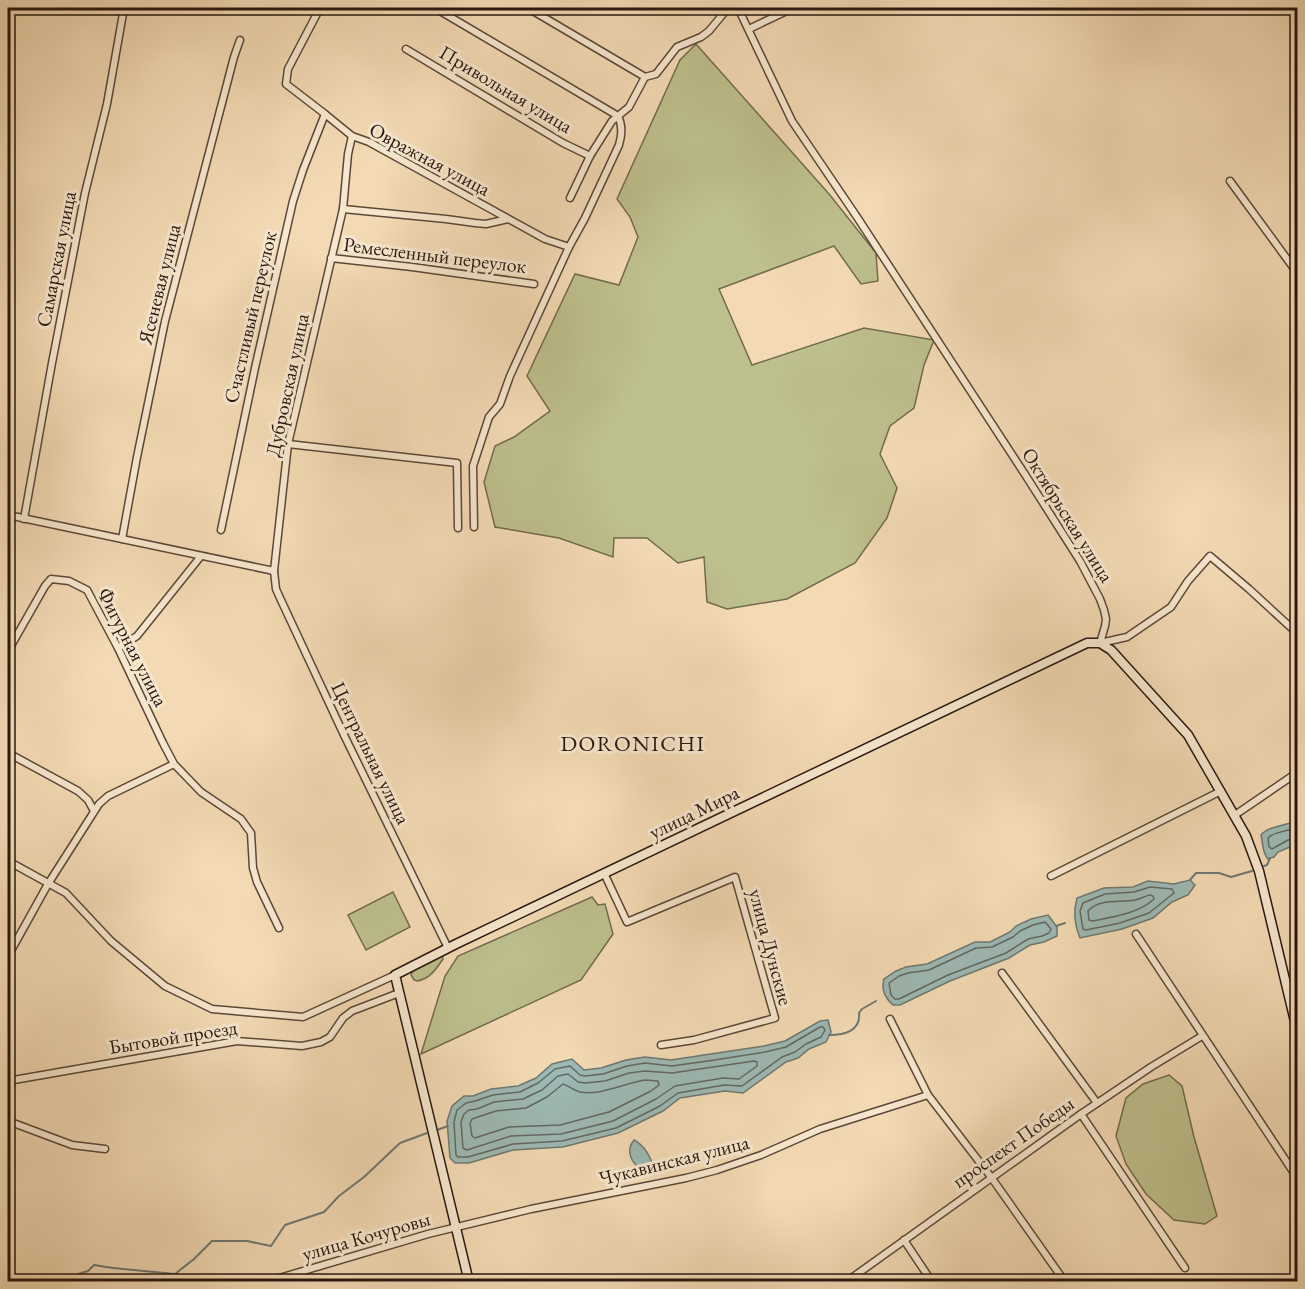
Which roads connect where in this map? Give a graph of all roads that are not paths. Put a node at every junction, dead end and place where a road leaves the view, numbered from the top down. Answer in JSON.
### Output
{"nodes":[{"id":1,"x":11,"y":8,"type":"edge"},
{"id":2,"x":124,"y":8,"type":"edge"},
{"id":3,"x":320,"y":8,"type":"edge"},
{"id":4,"x":435,"y":8,"type":"edge"},
{"id":5,"x":528,"y":8,"type":"edge"},
{"id":6,"x":728,"y":8,"type":"edge"},
{"id":7,"x":738,"y":8,"type":"edge"},
{"id":8,"x":793,"y":8,"type":"edge"},
{"id":9,"x":8,"y":18,"type":"edge"},
{"id":10,"x":749,"y":29,"type":"junction"},
{"id":11,"x":240,"y":40,"type":"dead end"},
{"id":12,"x":406,"y":49,"type":"dead end"},
{"id":13,"x":645,"y":77,"type":"junction"},
{"id":14,"x":325,"y":114,"type":"junction"},
{"id":15,"x":618,"y":116,"type":"junction"},
{"id":16,"x":352,"y":136,"type":"junction"},
{"id":17,"x":590,"y":156,"type":"junction"},
{"id":18,"x":1230,"y":181,"type":"dead end"},
{"id":19,"x":570,"y":198,"type":"dead end"},
{"id":20,"x":343,"y":209,"type":"junction"},
{"id":21,"x":508,"y":219,"type":"junction"},
{"id":22,"x":569,"y":247,"type":"junction"},
{"id":23,"x":331,"y":258,"type":"junction"},
{"id":24,"x":1298,"y":274,"type":"edge"},
{"id":25,"x":534,"y":284,"type":"dead end"},
{"id":26,"x":288,"y":444,"type":"junction"},
{"id":27,"x":8,"y":515,"type":"edge"},
{"id":28,"x":24,"y":519,"type":"junction"},
{"id":29,"x":474,"y":527,"type":"dead end"},
{"id":30,"x":458,"y":528,"type":"dead end"},
{"id":31,"x":221,"y":530,"type":"dead end"},
{"id":32,"x":122,"y":539,"type":"junction"},
{"id":33,"x":201,"y":556,"type":"junction"},
{"id":34,"x":274,"y":571,"type":"junction"},
{"id":35,"x":1298,"y":634,"type":"edge"},
{"id":36,"x":1100,"y":643,"type":"junction"},
{"id":37,"x":118,"y":648,"type":"junction"},
{"id":38,"x":8,"y":651,"type":"edge"},
{"id":39,"x":8,"y":753,"type":"edge"},
{"id":40,"x":174,"y":764,"type":"junction"},
{"id":41,"x":1298,"y":772,"type":"edge"},
{"id":42,"x":1221,"y":791,"type":"junction"},
{"id":43,"x":94,"y":811,"type":"junction"},
{"id":44,"x":1235,"y":815,"type":"junction"},
{"id":45,"x":8,"y":861,"type":"edge"},
{"id":46,"x":604,"y":873,"type":"junction"},
{"id":47,"x":1051,"y":876,"type":"dead end"},
{"id":48,"x":48,"y":884,"type":"junction"},
{"id":49,"x":279,"y":928,"type":"dead end"},
{"id":50,"x":1136,"y":934,"type":"dead end"},
{"id":51,"x":448,"y":948,"type":"junction"},
{"id":52,"x":8,"y":956,"type":"edge"},
{"id":53,"x":1002,"y":973,"type":"dead end"},
{"id":54,"x":395,"y":975,"type":"junction"},
{"id":55,"x":399,"y":993,"type":"junction"},
{"id":56,"x":890,"y":1019,"type":"dead end"},
{"id":57,"x":1298,"y":1034,"type":"edge"},
{"id":58,"x":1202,"y":1036,"type":"junction"},
{"id":59,"x":661,"y":1045,"type":"dead end"},
{"id":60,"x":8,"y":1081,"type":"edge"},
{"id":61,"x":928,"y":1095,"type":"junction"},
{"id":62,"x":1097,"y":1103,"type":"junction"},
{"id":63,"x":1081,"y":1114,"type":"junction"},
{"id":64,"x":8,"y":1121,"type":"edge"},
{"id":65,"x":105,"y":1149,"type":"dead end"},
{"id":66,"x":1297,"y":1176,"type":"edge"},
{"id":67,"x":991,"y":1177,"type":"junction"},
{"id":68,"x":456,"y":1228,"type":"junction"},
{"id":69,"x":904,"y":1240,"type":"junction"},
{"id":70,"x":1185,"y":1268,"type":"dead end"},
{"id":71,"x":266,"y":1281,"type":"edge"},
{"id":72,"x":470,"y":1281,"type":"edge"},
{"id":73,"x":846,"y":1281,"type":"edge"},
{"id":74,"x":932,"y":1281,"type":"edge"},
{"id":75,"x":1065,"y":1281,"type":"edge"}],
"edges":[{"from":1,"to":9,"type":"street"},
{"from":2,"to":28,"type":"street","name":"Самарская улица"},
{"from":3,"to":14,"type":"street","name":"Овражная улица"},
{"from":4,"to":15,"type":"street"},
{"from":5,"to":13,"type":"street"},
{"from":6,"to":13,"type":"street"},
{"from":7,"to":10,"type":"street","name":"Октябрьская улица"},
{"from":8,"to":10,"type":"street"},
{"from":10,"to":36,"type":"street","name":"Октябрьская улица"},
{"from":11,"to":32,"type":"street","name":"Ясеневая улица"},
{"from":12,"to":17,"type":"street","name":"Привольная улица"},
{"from":13,"to":15,"type":"street"},
{"from":14,"to":16,"type":"street","name":"Овражная улица"},
{"from":14,"to":31,"type":"street","name":"Счастливый переулок"},
{"from":15,"to":17,"type":"street"},
{"from":15,"to":22,"type":"street"},
{"from":16,"to":20,"type":"street","name":"Дубровская улица"},
{"from":16,"to":21,"type":"street","name":"Овражная улица"},
{"from":17,"to":19,"type":"street"},
{"from":18,"to":24,"type":"street"},
{"from":20,"to":21,"type":"street"},
{"from":20,"to":23,"type":"street","name":"Дубровская улица"},
{"from":21,"to":22,"type":"street","name":"Овражная улица"},
{"from":22,"to":29,"type":"street"},
{"from":23,"to":25,"type":"street","name":"Ремесленный переулок"},
{"from":23,"to":26,"type":"street","name":"Дубровская улица"},
{"from":26,"to":30,"type":"street"},
{"from":26,"to":34,"type":"street","name":"Дубровская улица"},
{"from":27,"to":28,"type":"street"},
{"from":28,"to":32,"type":"street"},
{"from":32,"to":33,"type":"street"},
{"from":33,"to":34,"type":"street"},
{"from":33,"to":37,"type":"street"},
{"from":34,"to":51,"type":"street","name":"Центральная улица"},
{"from":35,"to":36,"type":"street"},
{"from":36,"to":42,"type":"street"},
{"from":36,"to":46,"type":"street","name":"улица Мира"},
{"from":37,"to":38,"type":"street","name":"Фигурная улица"},
{"from":37,"to":40,"type":"street","name":"Фигурная улица"},
{"from":39,"to":43,"type":"street"},
{"from":40,"to":43,"type":"street"},
{"from":40,"to":49,"type":"street","name":"Фигурная улица"},
{"from":41,"to":44,"type":"street"},
{"from":42,"to":44,"type":"street"},
{"from":42,"to":47,"type":"street"},
{"from":43,"to":48,"type":"street"},
{"from":44,"to":57,"type":"street"},
{"from":45,"to":48,"type":"street"},
{"from":46,"to":51,"type":"street","name":"улица Мира"},
{"from":46,"to":59,"type":"street","name":"улица Дунские"},
{"from":48,"to":52,"type":"street"},
{"from":48,"to":54,"type":"street","name":"улица Мира"},
{"from":50,"to":58,"type":"street"},
{"from":51,"to":54,"type":"street","name":"улица Мира"},
{"from":53,"to":62,"type":"street"},
{"from":54,"to":55,"type":"street"},
{"from":55,"to":60,"type":"street","name":"Бытовой проезд"},
{"from":55,"to":68,"type":"street"},
{"from":56,"to":61,"type":"street"},
{"from":58,"to":62,"type":"street","name":"проспект Победы"},
{"from":58,"to":66,"type":"street"},
{"from":61,"to":67,"type":"street"},
{"from":61,"to":68,"type":"street","name":"Чукавинская улица"},
{"from":62,"to":63,"type":"street","name":"проспект Победы"},
{"from":63,"to":67,"type":"street","name":"проспект Победы"},
{"from":63,"to":70,"type":"street"},
{"from":64,"to":65,"type":"street"},
{"from":67,"to":69,"type":"street","name":"проспект Победы"},
{"from":67,"to":75,"type":"street"},
{"from":68,"to":71,"type":"street","name":"улица Кочуровы"},
{"from":68,"to":72,"type":"street","name":"улица Кочуровы"},
{"from":69,"to":73,"type":"street","name":"проспект Победы"},
{"from":69,"to":74,"type":"street"}]}
